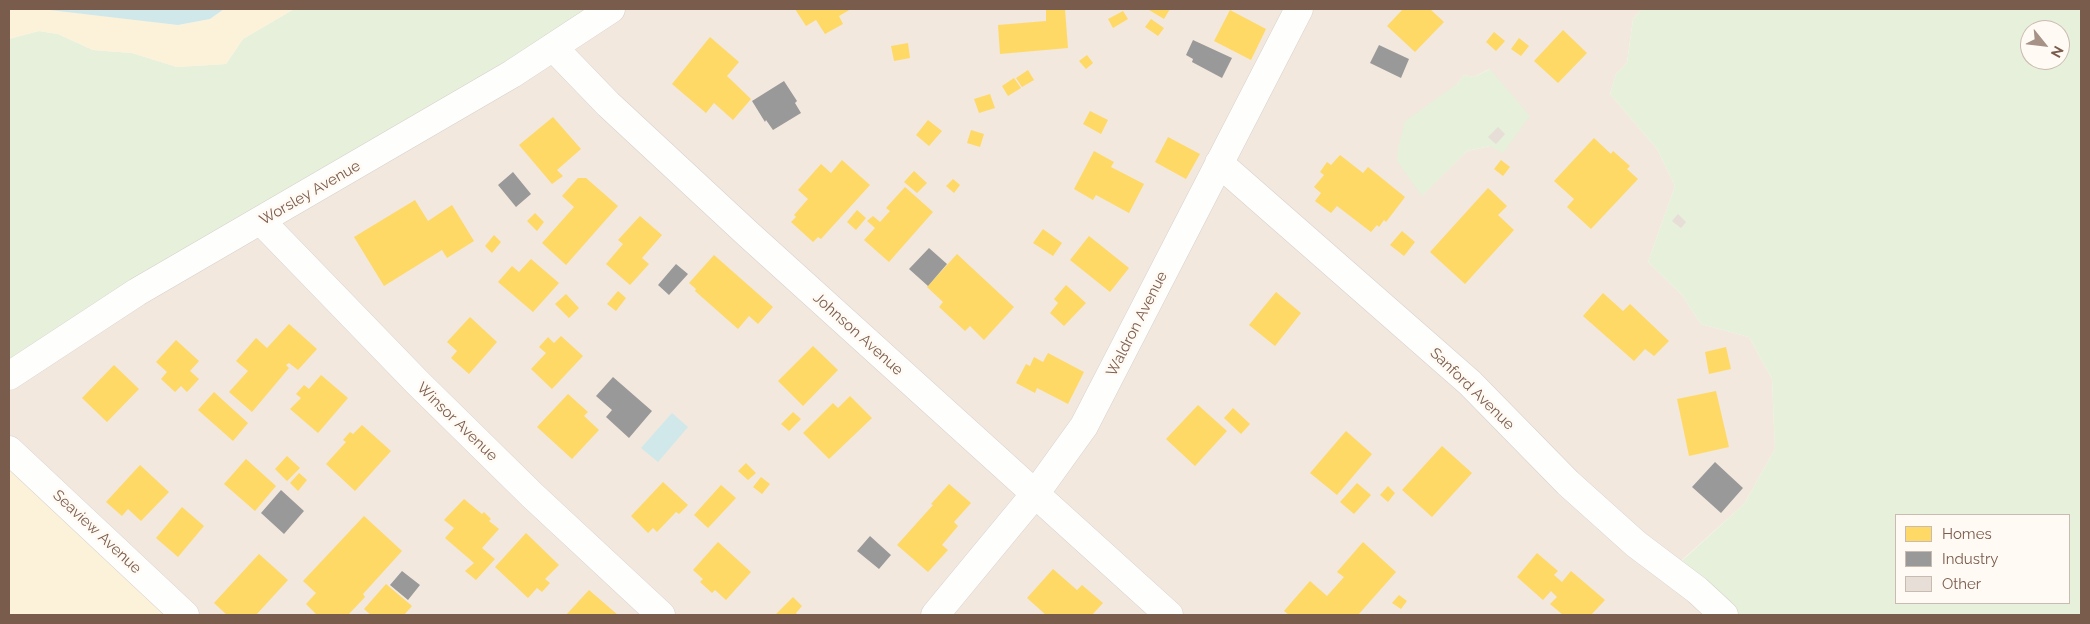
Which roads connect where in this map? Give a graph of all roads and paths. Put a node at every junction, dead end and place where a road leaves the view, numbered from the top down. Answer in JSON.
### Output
{"nodes":[{"id":1,"x":611,"y":9,"type":"edge"},
{"id":2,"x":1300,"y":9,"type":"edge"},
{"id":3,"x":553,"y":47,"type":"junction"},
{"id":4,"x":1219,"y":163,"type":"junction"},
{"id":5,"x":262,"y":221,"type":"junction"},
{"id":6,"x":9,"y":376,"type":"edge"},
{"id":7,"x":9,"y":450,"type":"edge"},
{"id":8,"x":1035,"y":494,"type":"junction"},
{"id":9,"x":185,"y":615,"type":"edge"},
{"id":10,"x":661,"y":615,"type":"edge"},
{"id":11,"x":935,"y":615,"type":"edge"},
{"id":12,"x":1169,"y":615,"type":"edge"},
{"id":13,"x":1724,"y":615,"type":"edge"}],
"edges":[{"from":1,"to":3,"type":"street","name":"Worsley Avenue"},
{"from":2,"to":4,"type":"street","name":"Waldron Avenue"},
{"from":3,"to":5,"type":"street","name":"Worsley Avenue"},
{"from":3,"to":8,"type":"street","name":"Johnson Avenue"},
{"from":4,"to":8,"type":"street","name":"Waldron Avenue"},
{"from":4,"to":13,"type":"street","name":"Sanford Avenue"},
{"from":5,"to":6,"type":"street","name":"Worsley Avenue"},
{"from":5,"to":10,"type":"street","name":"Winsor Avenue"},
{"from":7,"to":9,"type":"street","name":"Seaview Avenue"},
{"from":8,"to":11,"type":"street","name":"Waldron Avenue"},
{"from":8,"to":12,"type":"street","name":"Johnson Avenue"}]}
